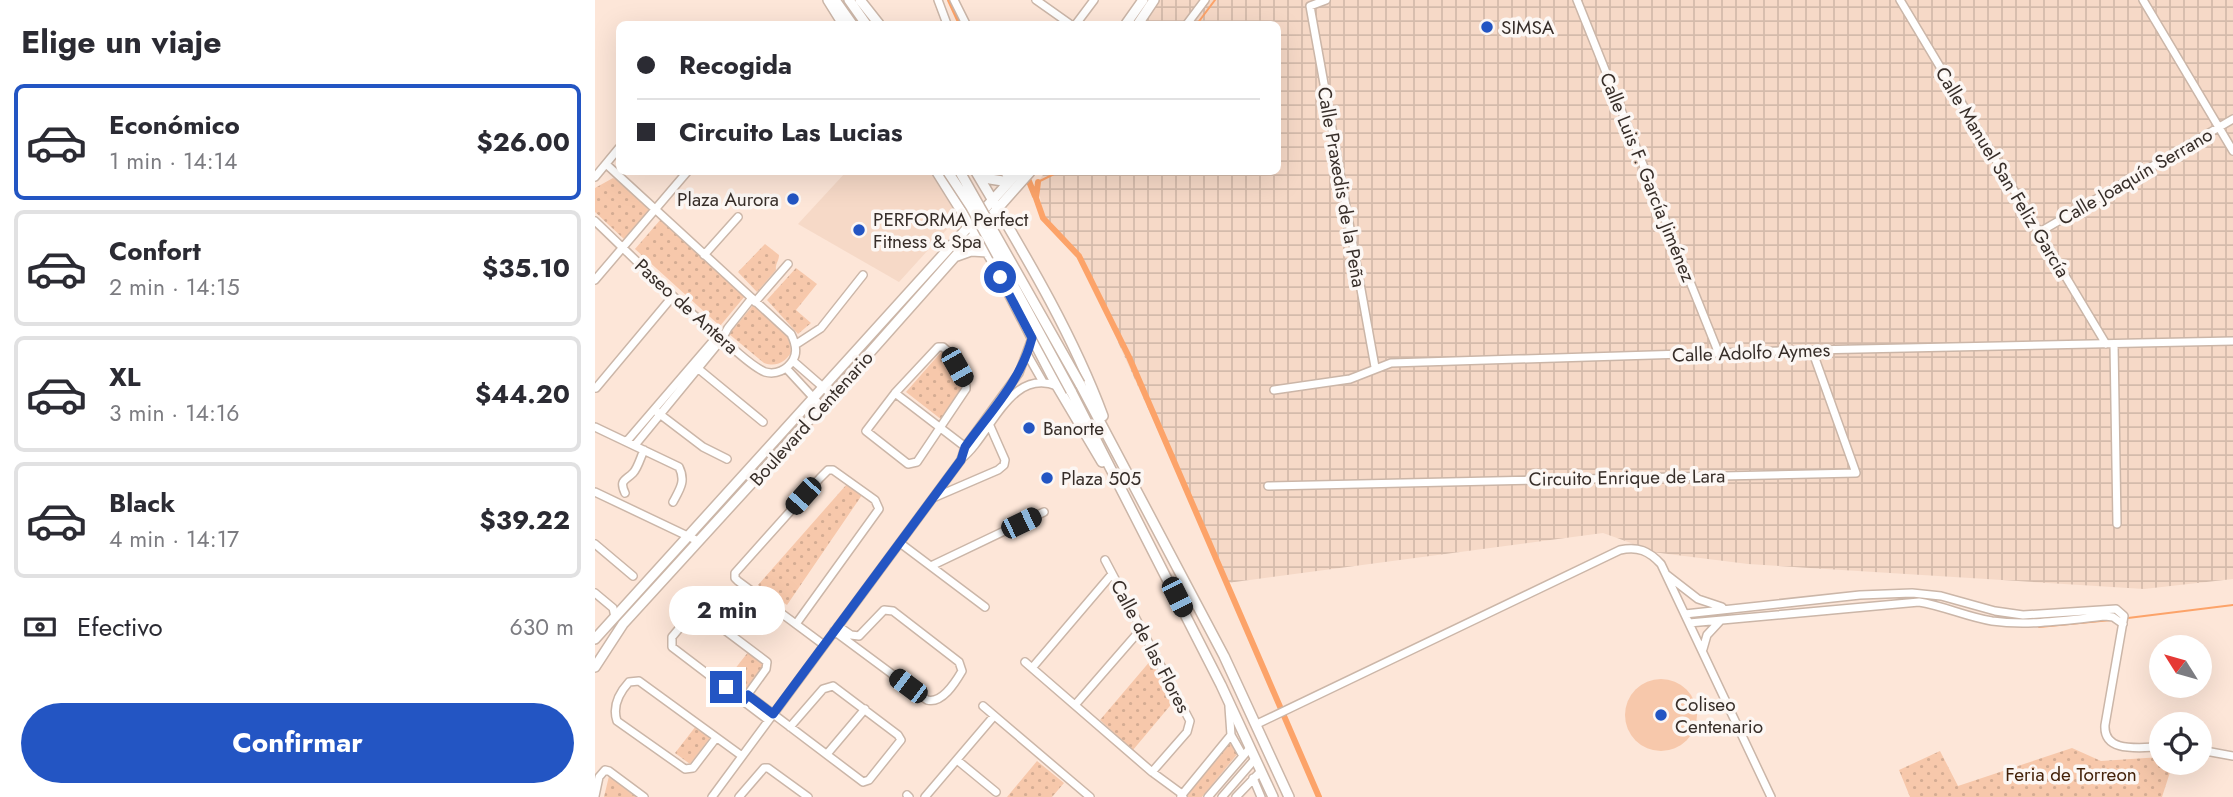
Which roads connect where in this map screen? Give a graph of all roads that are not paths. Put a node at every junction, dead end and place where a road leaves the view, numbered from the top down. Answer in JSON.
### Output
{"nodes":[{"id":1,"x":828,"y":0,"type":"edge"},
{"id":2,"x":835,"y":0,"type":"edge"},
{"id":3,"x":849,"y":0,"type":"edge"},
{"id":4,"x":860,"y":0,"type":"edge"},
{"id":5,"x":938,"y":0,"type":"edge"},
{"id":6,"x":954,"y":0,"type":"edge"},
{"id":7,"x":1035,"y":0,"type":"edge"},
{"id":8,"x":1094,"y":0,"type":"edge"},
{"id":9,"x":1154,"y":0,"type":"edge"},
{"id":10,"x":1205,"y":0,"type":"edge"},
{"id":11,"x":1326,"y":0,"type":"edge"},
{"id":12,"x":1577,"y":0,"type":"edge"},
{"id":13,"x":1900,"y":0,"type":"edge"},
{"id":14,"x":2143,"y":0,"type":"edge"},
{"id":15,"x":1142,"y":1,"type":"edge"},
{"id":16,"x":841,"y":21,"type":"edge"},
{"id":17,"x":850,"y":21,"type":"edge"},
{"id":18,"x":864,"y":21,"type":"edge"},
{"id":19,"x":877,"y":21,"type":"edge"},
{"id":20,"x":946,"y":21,"type":"edge"},
{"id":21,"x":964,"y":21,"type":"edge"},
{"id":22,"x":1066,"y":21,"type":"edge"},
{"id":23,"x":1078,"y":21,"type":"edge"},
{"id":24,"x":1130,"y":21,"type":"edge"},
{"id":25,"x":1140,"y":21,"type":"edge"},
{"id":26,"x":1189,"y":21,"type":"edge"},
{"id":27,"x":2233,"y":120,"type":"edge"},
{"id":28,"x":2219,"y":128,"type":"junction"},
{"id":29,"x":2233,"y":151,"type":"edge"},
{"id":30,"x":616,"y":152,"type":"edge"},
{"id":31,"x":606,"y":164,"type":"junction"},
{"id":32,"x":616,"y":173,"type":"edge"},
{"id":33,"x":618,"y":175,"type":"edge"},
{"id":34,"x":684,"y":175,"type":"edge"},
{"id":35,"x":939,"y":175,"type":"edge"},
{"id":36,"x":950,"y":175,"type":"edge"},
{"id":37,"x":962,"y":175,"type":"edge"},
{"id":38,"x":977,"y":175,"type":"edge"},
{"id":39,"x":978,"y":175,"type":"edge"},
{"id":40,"x":981,"y":175,"type":"edge"},
{"id":41,"x":595,"y":177,"type":"edge"},
{"id":42,"x":1012,"y":178,"type":"edge"},
{"id":43,"x":954,"y":196,"type":"junction"},
{"id":44,"x":996,"y":204,"type":"junction"},
{"id":45,"x":655,"y":209,"type":"junction"},
{"id":46,"x":738,"y":217,"type":"dead end"},
{"id":47,"x":595,"y":221,"type":"edge"},
{"id":48,"x":974,"y":229,"type":"junction"},
{"id":49,"x":2038,"y":233,"type":"junction"},
{"id":50,"x":1018,"y":240,"type":"junction"},
{"id":51,"x":622,"y":247,"type":"junction"},
{"id":52,"x":704,"y":255,"type":"junction"},
{"id":53,"x":989,"y":255,"type":"junction"},
{"id":54,"x":955,"y":257,"type":"junction"},
{"id":55,"x":788,"y":264,"type":"dead end"},
{"id":56,"x":863,"y":275,"type":"dead end"},
{"id":57,"x":595,"y":280,"type":"edge"},
{"id":58,"x":673,"y":296,"type":"junction"},
{"id":59,"x":753,"y":300,"type":"junction"},
{"id":60,"x":719,"y":337,"type":"junction"},
{"id":61,"x":1032,"y":338,"type":"junction"},
{"id":62,"x":2233,"y":341,"type":"edge"},
{"id":63,"x":2110,"y":344,"type":"junction"},
{"id":64,"x":795,"y":345,"type":"junction"},
{"id":65,"x":1812,"y":350,"type":"junction"},
{"id":66,"x":1027,"y":354,"type":"junction"},
{"id":67,"x":1719,"y":354,"type":"junction"},
{"id":68,"x":793,"y":360,"type":"junction"},
{"id":69,"x":695,"y":366,"type":"junction"},
{"id":70,"x":1375,"y":368,"type":"junction"},
{"id":71,"x":786,"y":369,"type":"junction"},
{"id":72,"x":1043,"y":382,"type":"junction"},
{"id":73,"x":1058,"y":386,"type":"junction"},
{"id":74,"x":824,"y":387,"type":"junction"},
{"id":75,"x":596,"y":388,"type":"edge"},
{"id":76,"x":1274,"y":390,"type":"dead end"},
{"id":77,"x":895,"y":393,"type":"junction"},
{"id":78,"x":832,"y":395,"type":"junction"},
{"id":79,"x":813,"y":399,"type":"junction"},
{"id":80,"x":821,"y":407,"type":"junction"},
{"id":81,"x":657,"y":412,"type":"junction"},
{"id":82,"x":763,"y":422,"type":"dead end"},
{"id":83,"x":990,"y":426,"type":"junction"},
{"id":84,"x":595,"y":427,"type":"edge"},
{"id":85,"x":941,"y":429,"type":"junction"},
{"id":86,"x":1108,"y":434,"type":"junction"},
{"id":87,"x":627,"y":441,"type":"junction"},
{"id":88,"x":635,"y":445,"type":"junction"},
{"id":89,"x":968,"y":449,"type":"junction"},
{"id":90,"x":644,"y":450,"type":"junction"},
{"id":91,"x":727,"y":459,"type":"dead end"},
{"id":92,"x":1268,"y":486,"type":"dead end"},
{"id":93,"x":595,"y":492,"type":"edge"},
{"id":94,"x":625,"y":493,"type":"dead end"},
{"id":95,"x":1125,"y":497,"type":"junction"},
{"id":96,"x":932,"y":499,"type":"junction"},
{"id":97,"x":673,"y":502,"type":"dead end"},
{"id":98,"x":1044,"y":512,"type":"dead end"},
{"id":99,"x":2117,"y":524,"type":"dead end"},
{"id":100,"x":688,"y":536,"type":"junction"},
{"id":101,"x":698,"y":541,"type":"junction"},
{"id":102,"x":899,"y":543,"type":"junction"},
{"id":103,"x":595,"y":544,"type":"edge"},
{"id":104,"x":1105,"y":561,"type":"dead end"},
{"id":105,"x":931,"y":566,"type":"junction"},
{"id":106,"x":1665,"y":573,"type":"junction"},
{"id":107,"x":1112,"y":574,"type":"junction"},
{"id":108,"x":633,"y":576,"type":"dead end"},
{"id":109,"x":595,"y":593,"type":"edge"},
{"id":110,"x":1860,"y":596,"type":"junction"},
{"id":111,"x":1859,"y":606,"type":"junction"},
{"id":112,"x":985,"y":607,"type":"dead end"},
{"id":113,"x":1727,"y":608,"type":"junction"},
{"id":114,"x":616,"y":611,"type":"junction"},
{"id":115,"x":1685,"y":614,"type":"junction"},
{"id":116,"x":1722,"y":620,"type":"junction"},
{"id":117,"x":1689,"y":623,"type":"junction"},
{"id":118,"x":796,"y":624,"type":"junction"},
{"id":119,"x":2123,"y":624,"type":"junction"},
{"id":120,"x":1142,"y":628,"type":"junction"},
{"id":121,"x":836,"y":629,"type":"junction"},
{"id":122,"x":595,"y":639,"type":"edge"},
{"id":123,"x":610,"y":641,"type":"junction"},
{"id":124,"x":824,"y":645,"type":"junction"},
{"id":125,"x":1703,"y":649,"type":"junction"},
{"id":126,"x":595,"y":656,"type":"edge"},
{"id":127,"x":1025,"y":662,"type":"dead end"},
{"id":128,"x":595,"y":667,"type":"edge"},
{"id":129,"x":1032,"y":668,"type":"junction"},
{"id":130,"x":745,"y":698,"type":"junction"},
{"id":131,"x":1228,"y":700,"type":"junction"},
{"id":132,"x":1075,"y":705,"type":"junction"},
{"id":133,"x":983,"y":706,"type":"dead end"},
{"id":134,"x":865,"y":709,"type":"junction"},
{"id":135,"x":994,"y":716,"type":"junction"},
{"id":136,"x":771,"y":717,"type":"junction"},
{"id":137,"x":1257,"y":724,"type":"junction"},
{"id":138,"x":790,"y":727,"type":"junction"},
{"id":139,"x":1231,"y":735,"type":"junction"},
{"id":140,"x":716,"y":738,"type":"junction"},
{"id":141,"x":2149,"y":747,"type":"edge"},
{"id":142,"x":1250,"y":748,"type":"junction"},
{"id":143,"x":2212,"y":752,"type":"edge"},
{"id":144,"x":827,"y":754,"type":"junction"},
{"id":145,"x":742,"y":756,"type":"junction"},
{"id":146,"x":1243,"y":756,"type":"junction"},
{"id":147,"x":2233,"y":756,"type":"edge"},
{"id":148,"x":1255,"y":759,"type":"junction"},
{"id":149,"x":957,"y":760,"type":"junction"},
{"id":150,"x":1261,"y":771,"type":"junction"},
{"id":151,"x":1152,"y":772,"type":"junction"},
{"id":152,"x":1253,"y":778,"type":"junction"},
{"id":153,"x":1235,"y":782,"type":"junction"},
{"id":154,"x":1244,"y":788,"type":"junction"},
{"id":155,"x":996,"y":793,"type":"dead end"},
{"id":156,"x":799,"y":794,"type":"edge"},
{"id":157,"x":595,"y":796,"type":"edge"},
{"id":158,"x":1182,"y":796,"type":"edge"},
{"id":159,"x":1226,"y":796,"type":"edge"},
{"id":160,"x":644,"y":797,"type":"edge"},
{"id":161,"x":712,"y":797,"type":"edge"},
{"id":162,"x":739,"y":797,"type":"edge"},
{"id":163,"x":808,"y":797,"type":"edge"},
{"id":164,"x":925,"y":797,"type":"edge"},
{"id":165,"x":1090,"y":797,"type":"edge"},
{"id":166,"x":1208,"y":797,"type":"edge"},
{"id":167,"x":1236,"y":797,"type":"edge"},
{"id":168,"x":1261,"y":797,"type":"edge"},
{"id":169,"x":1273,"y":797,"type":"edge"},
{"id":170,"x":1289,"y":797,"type":"edge"},
{"id":171,"x":1771,"y":797,"type":"edge"}],
"edges":[{"from":1,"to":16,"type":"main road"},
{"from":2,"to":17,"type":"main road"},
{"from":3,"to":18,"type":"main road"},
{"from":4,"to":19,"type":"main road"},
{"from":5,"to":20,"type":"street"},
{"from":6,"to":21,"type":"street"},
{"from":7,"to":22,"type":"street"},
{"from":8,"to":23,"type":"street"},
{"from":9,"to":25,"type":"main road"},
{"from":10,"to":26,"type":"street"},
{"from":11,"to":70,"type":"street","name":"Calle Praxedis de la Peña"},
{"from":12,"to":67,"type":"street","name":"Calle Luis F. García Jiménez"},
{"from":13,"to":49,"type":"street","name":"Calle Manuel San Feliz García"},
{"from":14,"to":28,"type":"street"},
{"from":15,"to":24,"type":"main road"},
{"from":27,"to":28,"type":"street","name":"Calle Joaquín Serrano"},
{"from":28,"to":29,"type":"street"},
{"from":28,"to":49,"type":"street","name":"Calle Joaquín Serrano"},
{"from":30,"to":31,"type":"street"},
{"from":31,"to":32,"type":"street"},
{"from":31,"to":41,"type":"street"},
{"from":33,"to":45,"type":"street"},
{"from":34,"to":45,"type":"street"},
{"from":35,"to":43,"type":"main road"},
{"from":36,"to":95,"type":"main road","bridge":true},
{"from":37,"to":86,"type":"main road","bridge":true},
{"from":38,"to":43,"type":"main road"},
{"from":39,"to":44,"type":"main road"},
{"from":40,"to":42,"type":"main road"},
{"from":42,"to":44,"type":"main road","name":"Boulevard Centenario"},
{"from":43,"to":48,"type":"main road"},
{"from":44,"to":48,"type":"main road","name":"Boulevard Centenario"},
{"from":44,"to":50,"type":"main road"},
{"from":45,"to":51,"type":"street"},
{"from":45,"to":52,"type":"street"},
{"from":46,"to":52,"type":"street"},
{"from":47,"to":51,"type":"street","name":"Paseo de Antera"},
{"from":48,"to":53,"type":"main road"},
{"from":48,"to":54,"type":"main road","name":"Boulevard Centenario"},
{"from":48,"to":74,"type":"main road","name":"Boulevard Centenario"},
{"from":49,"to":63,"type":"street","name":"Calle Manuel San Feliz García"},
{"from":50,"to":53,"type":"main road"},
{"from":50,"to":86,"type":"main road"},
{"from":51,"to":57,"type":"street"},
{"from":51,"to":58,"type":"street","name":"Paseo de Antera"},
{"from":52,"to":59,"type":"street"},
{"from":53,"to":54,"type":"main road"},
{"from":53,"to":61,"type":"main road"},
{"from":54,"to":78,"type":"main road","name":"Boulevard Centenario"},
{"from":55,"to":59,"type":"street"},
{"from":56,"to":64,"type":"street"},
{"from":58,"to":60,"type":"street","name":"Paseo de Antera"},
{"from":58,"to":75,"type":"street"},
{"from":59,"to":60,"type":"street"},
{"from":59,"to":64,"type":"street"},
{"from":60,"to":69,"type":"street"},
{"from":60,"to":71,"type":"street","name":"Paseo de Antera"},
{"from":61,"to":66,"type":"street"},
{"from":61,"to":73,"type":"main road"},
{"from":62,"to":63,"type":"street","name":"Calle Adolfo Aymes"},
{"from":63,"to":65,"type":"street","name":"Calle Adolfo Aymes"},
{"from":63,"to":99,"type":"street"},
{"from":64,"to":68,"type":"street"},
{"from":65,"to":67,"type":"street","name":"Calle Adolfo Aymes"},
{"from":65,"to":92,"type":"street","name":"Circuito Enrique de Lara"},
{"from":66,"to":72,"type":"street"},
{"from":66,"to":89,"type":"street"},
{"from":67,"to":70,"type":"street","name":"Calle Adolfo Aymes"},
{"from":68,"to":71,"type":"street"},
{"from":68,"to":74,"type":"street"},
{"from":69,"to":81,"type":"street"},
{"from":69,"to":82,"type":"street"},
{"from":70,"to":76,"type":"street","name":"Calle Adolfo Aymes"},
{"from":71,"to":79,"type":"street"},
{"from":72,"to":73,"type":"street"},
{"from":72,"to":83,"type":"street"},
{"from":73,"to":95,"type":"main road"},
{"from":74,"to":78,"type":"street"},
{"from":74,"to":79,"type":"main road","name":"Boulevard Centenario"},
{"from":77,"to":85,"type":"street"},
{"from":77,"to":85,"type":"street"},
{"from":77,"to":85,"type":"street"},
{"from":78,"to":80,"type":"main road","name":"Boulevard Centenario"},
{"from":79,"to":80,"type":"street"},
{"from":79,"to":100,"type":"main road","name":"Boulevard Centenario"},
{"from":80,"to":101,"type":"main road","name":"Boulevard Centenario"},
{"from":81,"to":87,"type":"street"},
{"from":81,"to":88,"type":"street"},
{"from":81,"to":91,"type":"street"},
{"from":83,"to":89,"type":"street"},
{"from":83,"to":96,"type":"street"},
{"from":84,"to":87,"type":"street"},
{"from":85,"to":89,"type":"street"},
{"from":86,"to":137,"type":"main road"},
{"from":87,"to":88,"type":"street"},
{"from":88,"to":90,"type":"street"},
{"from":89,"to":96,"type":"street"},
{"from":90,"to":94,"type":"street"},
{"from":90,"to":97,"type":"street"},
{"from":93,"to":100,"type":"street"},
{"from":95,"to":131,"type":"main road"},
{"from":96,"to":102,"type":"street"},
{"from":98,"to":105,"type":"street"},
{"from":100,"to":101,"type":"street"},
{"from":100,"to":114,"type":"main road","name":"Boulevard Centenario"},
{"from":101,"to":123,"type":"main road","name":"Boulevard Centenario"},
{"from":102,"to":105,"type":"street"},
{"from":102,"to":121,"type":"street"},
{"from":103,"to":108,"type":"street"},
{"from":104,"to":107,"type":"street","name":"Calle de las Flores"},
{"from":105,"to":112,"type":"street"},
{"from":106,"to":113,"type":"street"},
{"from":106,"to":115,"type":"street"},
{"from":106,"to":137,"type":"street"},
{"from":107,"to":120,"type":"street","name":"Calle de las Flores"},
{"from":107,"to":129,"type":"street"},
{"from":109,"to":114,"type":"street"},
{"from":110,"to":111,"type":"street"},
{"from":110,"to":113,"type":"street"},
{"from":110,"to":119,"type":"street"},
{"from":111,"to":116,"type":"street"},
{"from":111,"to":119,"type":"street"},
{"from":113,"to":115,"type":"street"},
{"from":114,"to":122,"type":"main road","name":"Boulevard Centenario"},
{"from":115,"to":117,"type":"street"},
{"from":116,"to":117,"type":"street"},
{"from":116,"to":125,"type":"street"},
{"from":117,"to":125,"type":"street"},
{"from":118,"to":118,"type":"street"},
{"from":118,"to":124,"type":"street"},
{"from":119,"to":141,"type":"street"},
{"from":120,"to":132,"type":"street"},
{"from":120,"to":151,"type":"street","name":"Calle de las Flores"},
{"from":121,"to":121,"type":"street"},
{"from":121,"to":124,"type":"street"},
{"from":123,"to":126,"type":"main road"},
{"from":123,"to":128,"type":"main road","name":"Boulevard Centenario"},
{"from":124,"to":136,"type":"street"},
{"from":125,"to":171,"type":"street"},
{"from":127,"to":129,"type":"street"},
{"from":129,"to":132,"type":"street"},
{"from":130,"to":130,"type":"street"},
{"from":130,"to":136,"type":"street"},
{"from":131,"to":139,"type":"street"},
{"from":131,"to":142,"type":"main road"},
{"from":132,"to":151,"type":"street"},
{"from":133,"to":135,"type":"street"},
{"from":134,"to":138,"type":"street"},
{"from":134,"to":144,"type":"street"},
{"from":134,"to":144,"type":"street"},
{"from":135,"to":149,"type":"street"},
{"from":135,"to":165,"type":"street"},
{"from":136,"to":138,"type":"street"},
{"from":136,"to":145,"type":"street"},
{"from":137,"to":170,"type":"main road"},
{"from":138,"to":144,"type":"street"},
{"from":139,"to":146,"type":"street"},
{"from":139,"to":158,"type":"street"},
{"from":140,"to":140,"type":"street"},
{"from":140,"to":145,"type":"street"},
{"from":142,"to":146,"type":"street"},
{"from":142,"to":148,"type":"main road"},
{"from":143,"to":147,"type":"street"},
{"from":145,"to":161,"type":"street"},
{"from":146,"to":166,"type":"street"},
{"from":148,"to":150,"type":"main road"},
{"from":148,"to":153,"type":"street"},
{"from":149,"to":155,"type":"street"},
{"from":149,"to":164,"type":"street"},
{"from":150,"to":152,"type":"street"},
{"from":150,"to":169,"type":"main road"},
{"from":151,"to":158,"type":"street"},
{"from":152,"to":154,"type":"street"},
{"from":152,"to":168,"type":"street"},
{"from":153,"to":154,"type":"street"},
{"from":153,"to":159,"type":"street"},
{"from":154,"to":167,"type":"street"},
{"from":156,"to":162,"type":"street"},
{"from":156,"to":163,"type":"street"},
{"from":157,"to":160,"type":"street"}]}
